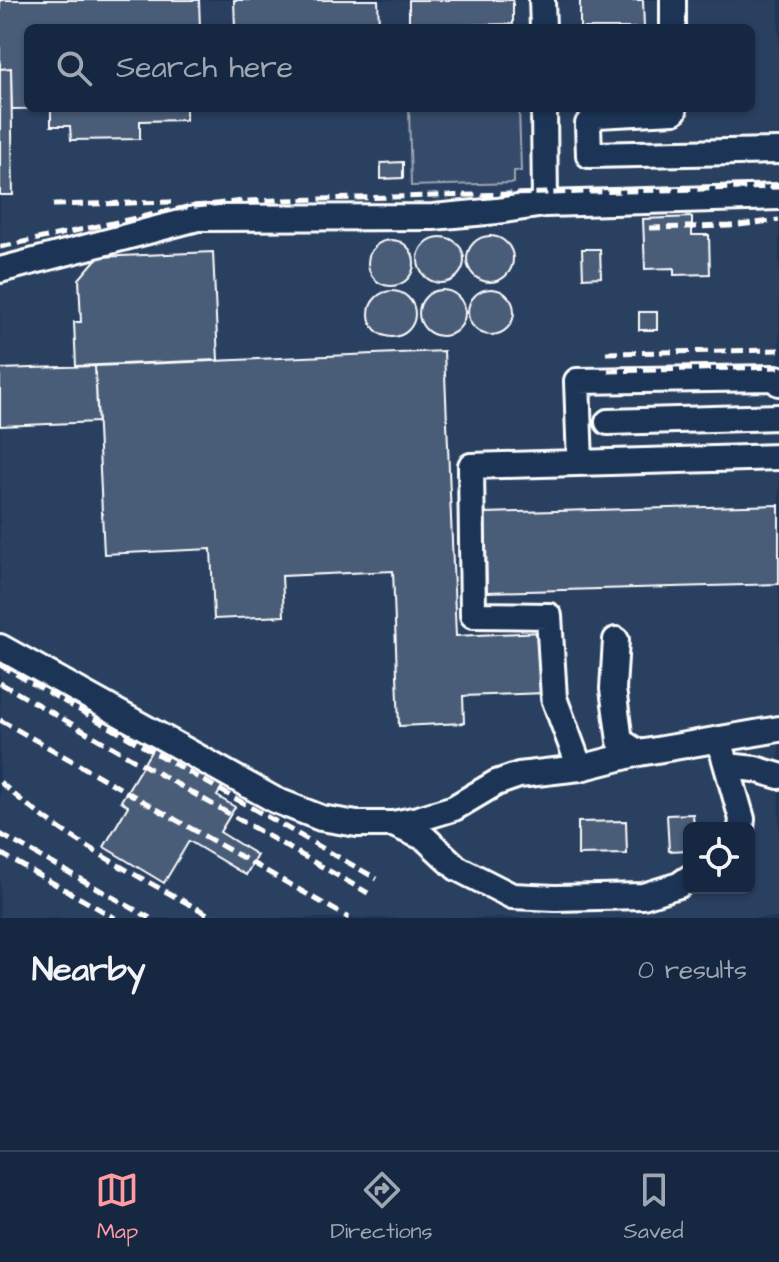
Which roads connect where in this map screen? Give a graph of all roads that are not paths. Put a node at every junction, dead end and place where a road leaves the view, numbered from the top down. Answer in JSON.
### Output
{"nodes":[{"id":1,"x":542,"y":0,"type":"edge"},
{"id":2,"x":673,"y":0,"type":"edge"},
{"id":3,"x":543,"y":24,"type":"edge"},
{"id":4,"x":673,"y":24,"type":"edge"},
{"id":5,"x":544,"y":112,"type":"edge"},
{"id":6,"x":655,"y":112,"type":"edge"},
{"id":7,"x":779,"y":151,"type":"edge"},
{"id":8,"x":779,"y":197,"type":"edge"},
{"id":9,"x":545,"y":204,"type":"junction"},
{"id":10,"x":0,"y":270,"type":"edge"},
{"id":11,"x":779,"y":383,"type":"edge"},
{"id":12,"x":779,"y":417,"type":"edge"},
{"id":13,"x":608,"y":422,"type":"dead end"},
{"id":14,"x":779,"y":457,"type":"edge"},
{"id":15,"x":580,"y":463,"type":"junction"},
{"id":16,"x":616,"y":640,"type":"dead end"},
{"id":17,"x":0,"y":647,"type":"edge"},
{"id":18,"x":779,"y":729,"type":"edge"},
{"id":19,"x":719,"y":739,"type":"junction"},
{"id":20,"x":639,"y":753,"type":"junction"},
{"id":21,"x":727,"y":766,"type":"junction"},
{"id":22,"x":580,"y":768,"type":"junction"},
{"id":23,"x":779,"y":776,"type":"edge"},
{"id":24,"x":742,"y":822,"type":"edge"},
{"id":25,"x":393,"y":824,"type":"junction"},
{"id":26,"x":683,"y":882,"type":"edge"}],
"edges":[{"from":1,"to":3,"type":"lane"},
{"from":2,"to":4,"type":"lane"},
{"from":5,"to":9,"type":"lane"},
{"from":6,"to":7,"type":"lane"},
{"from":8,"to":9,"type":"lane"},
{"from":9,"to":10,"type":"lane"},
{"from":11,"to":15,"type":"lane"},
{"from":12,"to":13,"type":"lane"},
{"from":14,"to":15,"type":"lane"},
{"from":15,"to":22,"type":"lane"},
{"from":16,"to":20,"type":"lane"},
{"from":17,"to":25,"type":"lane"},
{"from":18,"to":19,"type":"lane"},
{"from":19,"to":20,"type":"lane"},
{"from":19,"to":21,"type":"lane"},
{"from":20,"to":22,"type":"lane"},
{"from":21,"to":23,"type":"lane"},
{"from":21,"to":24,"type":"lane"},
{"from":22,"to":25,"type":"lane"},
{"from":25,"to":26,"type":"lane"}]}
